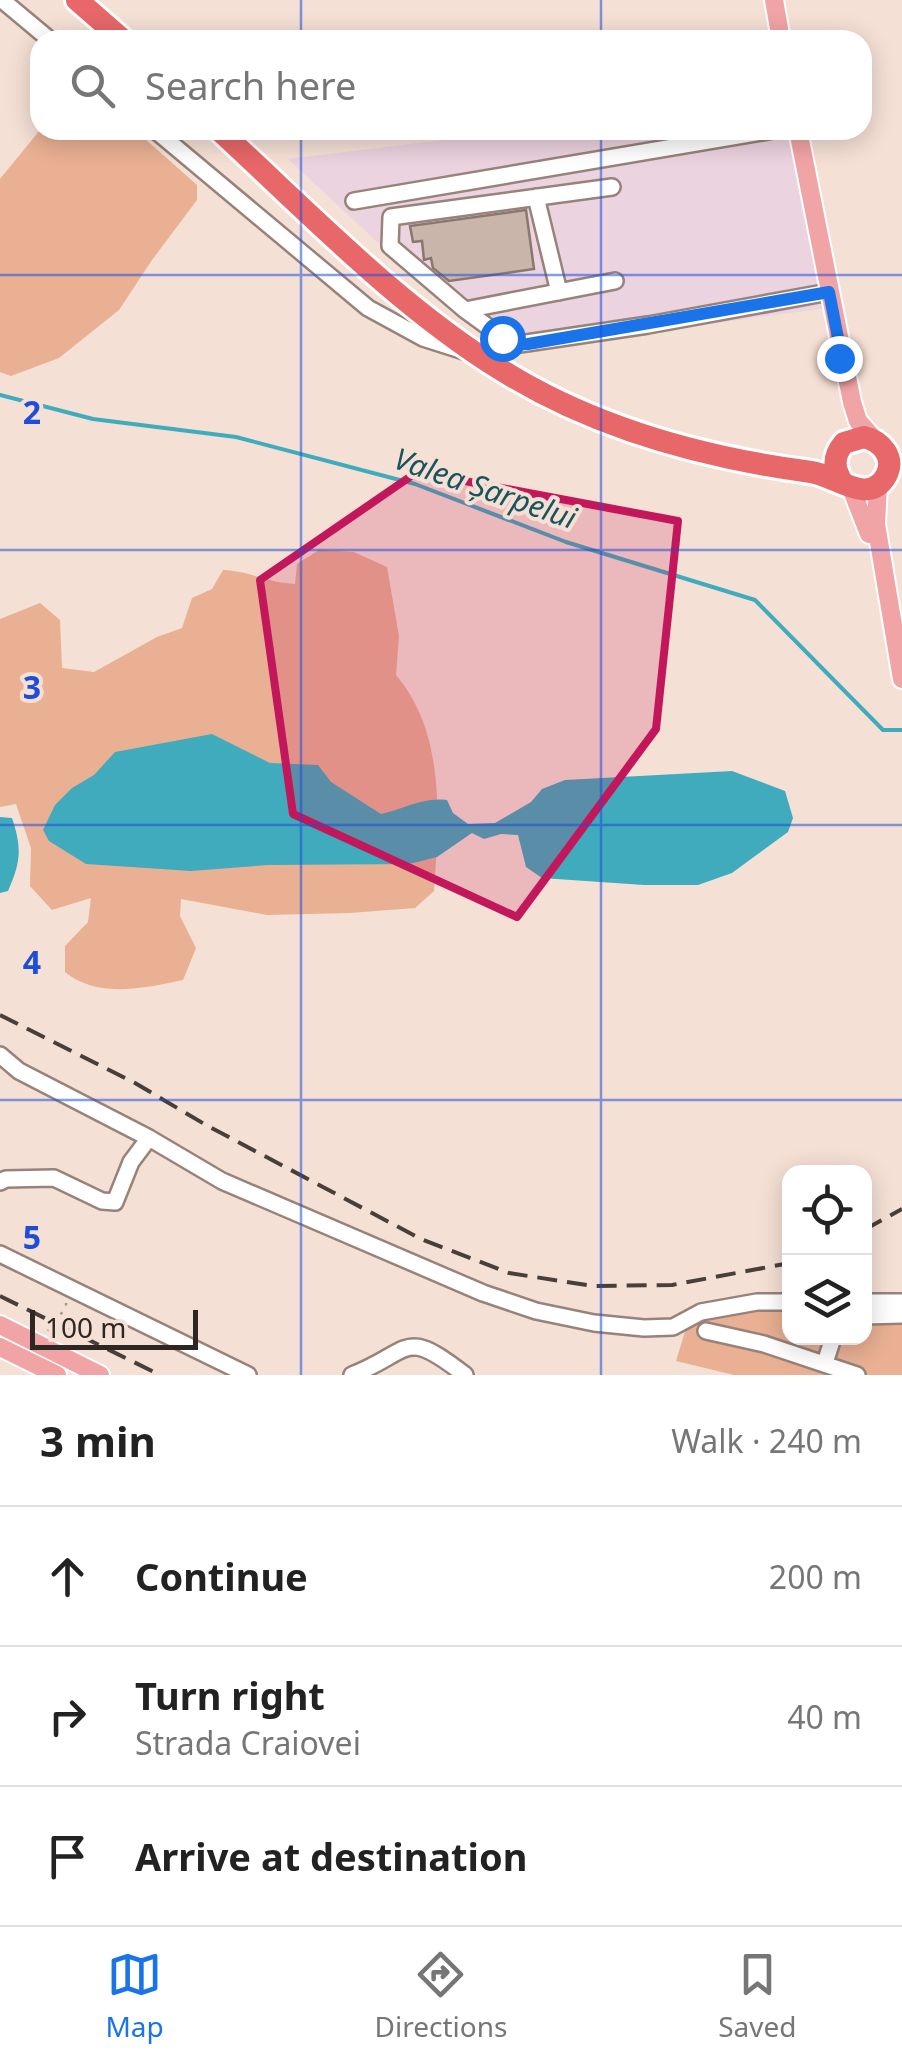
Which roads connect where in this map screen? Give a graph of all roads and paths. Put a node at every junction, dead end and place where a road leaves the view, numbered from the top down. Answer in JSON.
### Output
{"nodes":[{"id":1,"x":2,"y":0,"type":"edge"},
{"id":2,"x":77,"y":0,"type":"edge"},
{"id":3,"x":774,"y":0,"type":"edge"},
{"id":4,"x":38,"y":30,"type":"edge"},
{"id":5,"x":112,"y":30,"type":"edge"},
{"id":6,"x":779,"y":30,"type":"edge"},
{"id":7,"x":168,"y":140,"type":"edge"},
{"id":8,"x":231,"y":140,"type":"edge"},
{"id":9,"x":715,"y":140,"type":"edge"},
{"id":10,"x":800,"y":140,"type":"edge"},
{"id":11,"x":612,"y":187,"type":"dead end"},
{"id":12,"x":536,"y":197,"type":"junction"},
{"id":13,"x":354,"y":201,"type":"dead end"},
{"id":14,"x":615,"y":281,"type":"dead end"},
{"id":15,"x":559,"y":292,"type":"junction"},
{"id":16,"x":829,"y":292,"type":"junction"},
{"id":17,"x":416,"y":306,"type":"junction"},
{"id":18,"x":465,"y":310,"type":"junction"},
{"id":19,"x":380,"y":316,"type":"junction"},
{"id":20,"x":838,"y":338,"type":"junction"},
{"id":21,"x":482,"y":356,"type":"junction"},
{"id":22,"x":842,"y":446,"type":"junction"},
{"id":23,"x":887,"y":448,"type":"edge"},
{"id":24,"x":726,"y":457,"type":"junction"},
{"id":25,"x":888,"y":478,"type":"edge"},
{"id":26,"x":847,"y":486,"type":"junction"},
{"id":27,"x":884,"y":578,"type":"junction"},
{"id":28,"x":902,"y":680,"type":"edge"},
{"id":29,"x":0,"y":1055,"type":"edge"},
{"id":30,"x":148,"y":1138,"type":"junction"},
{"id":31,"x":0,"y":1182,"type":"edge"},
{"id":32,"x":0,"y":1254,"type":"edge"},
{"id":33,"x":66,"y":1286,"type":"junction"},
{"id":34,"x":782,"y":1302,"type":"edge"},
{"id":35,"x":872,"y":1302,"type":"edge"},
{"id":36,"x":902,"y":1302,"type":"edge"},
{"id":37,"x":872,"y":1316,"type":"edge"},
{"id":38,"x":902,"y":1316,"type":"edge"},
{"id":39,"x":0,"y":1326,"type":"edge"},
{"id":40,"x":706,"y":1331,"type":"dead end"},
{"id":41,"x":831,"y":1345,"type":"edge"},
{"id":42,"x":40,"y":1346,"type":"junction"},
{"id":43,"x":0,"y":1347,"type":"edge"},
{"id":44,"x":825,"y":1363,"type":"junction"},
{"id":45,"x":57,"y":1375,"type":"edge"},
{"id":46,"x":100,"y":1375,"type":"edge"},
{"id":47,"x":248,"y":1375,"type":"edge"},
{"id":48,"x":352,"y":1375,"type":"edge"},
{"id":49,"x":464,"y":1375,"type":"edge"},
{"id":50,"x":857,"y":1375,"type":"edge"}],
"edges":[{"from":1,"to":4,"type":"street"},
{"from":2,"to":5,"type":"highway"},
{"from":3,"to":6,"type":"main road"},
{"from":7,"to":19,"type":"street"},
{"from":8,"to":17,"type":"highway"},
{"from":9,"to":13,"type":"street"},
{"from":10,"to":16,"type":"main road"},
{"from":11,"to":12,"type":"street"},
{"from":12,"to":15,"type":"street"},
{"from":12,"to":18,"type":"street"},
{"from":14,"to":15,"type":"street"},
{"from":15,"to":18,"type":"street"},
{"from":16,"to":18,"type":"street"},
{"from":16,"to":20,"type":"main road"},
{"from":17,"to":19,"type":"street"},
{"from":17,"to":21,"type":"highway"},
{"from":19,"to":21,"type":"street"},
{"from":20,"to":22,"type":"main road"},
{"from":20,"to":23,"type":"main road"},
{"from":21,"to":24,"type":"highway"},
{"from":22,"to":23,"type":"highway"},
{"from":22,"to":24,"type":"highway"},
{"from":22,"to":26,"type":"highway"},
{"from":23,"to":25,"type":"highway"},
{"from":24,"to":26,"type":"highway"},
{"from":25,"to":26,"type":"highway"},
{"from":25,"to":27,"type":"main road"},
{"from":26,"to":27,"type":"main road"},
{"from":27,"to":28,"type":"main road"},
{"from":29,"to":30,"type":"street"},
{"from":30,"to":31,"type":"street"},
{"from":30,"to":34,"type":"street"},
{"from":32,"to":33,"type":"street"},
{"from":33,"to":42,"type":"path"},
{"from":33,"to":47,"type":"street"},
{"from":35,"to":36,"type":"street"},
{"from":37,"to":38,"type":"street"},
{"from":39,"to":42,"type":"main road"},
{"from":40,"to":44,"type":"street"},
{"from":41,"to":44,"type":"street"},
{"from":42,"to":46,"type":"main road"},
{"from":43,"to":45,"type":"main road"},
{"from":44,"to":50,"type":"street"},
{"from":48,"to":49,"type":"street"}]}
